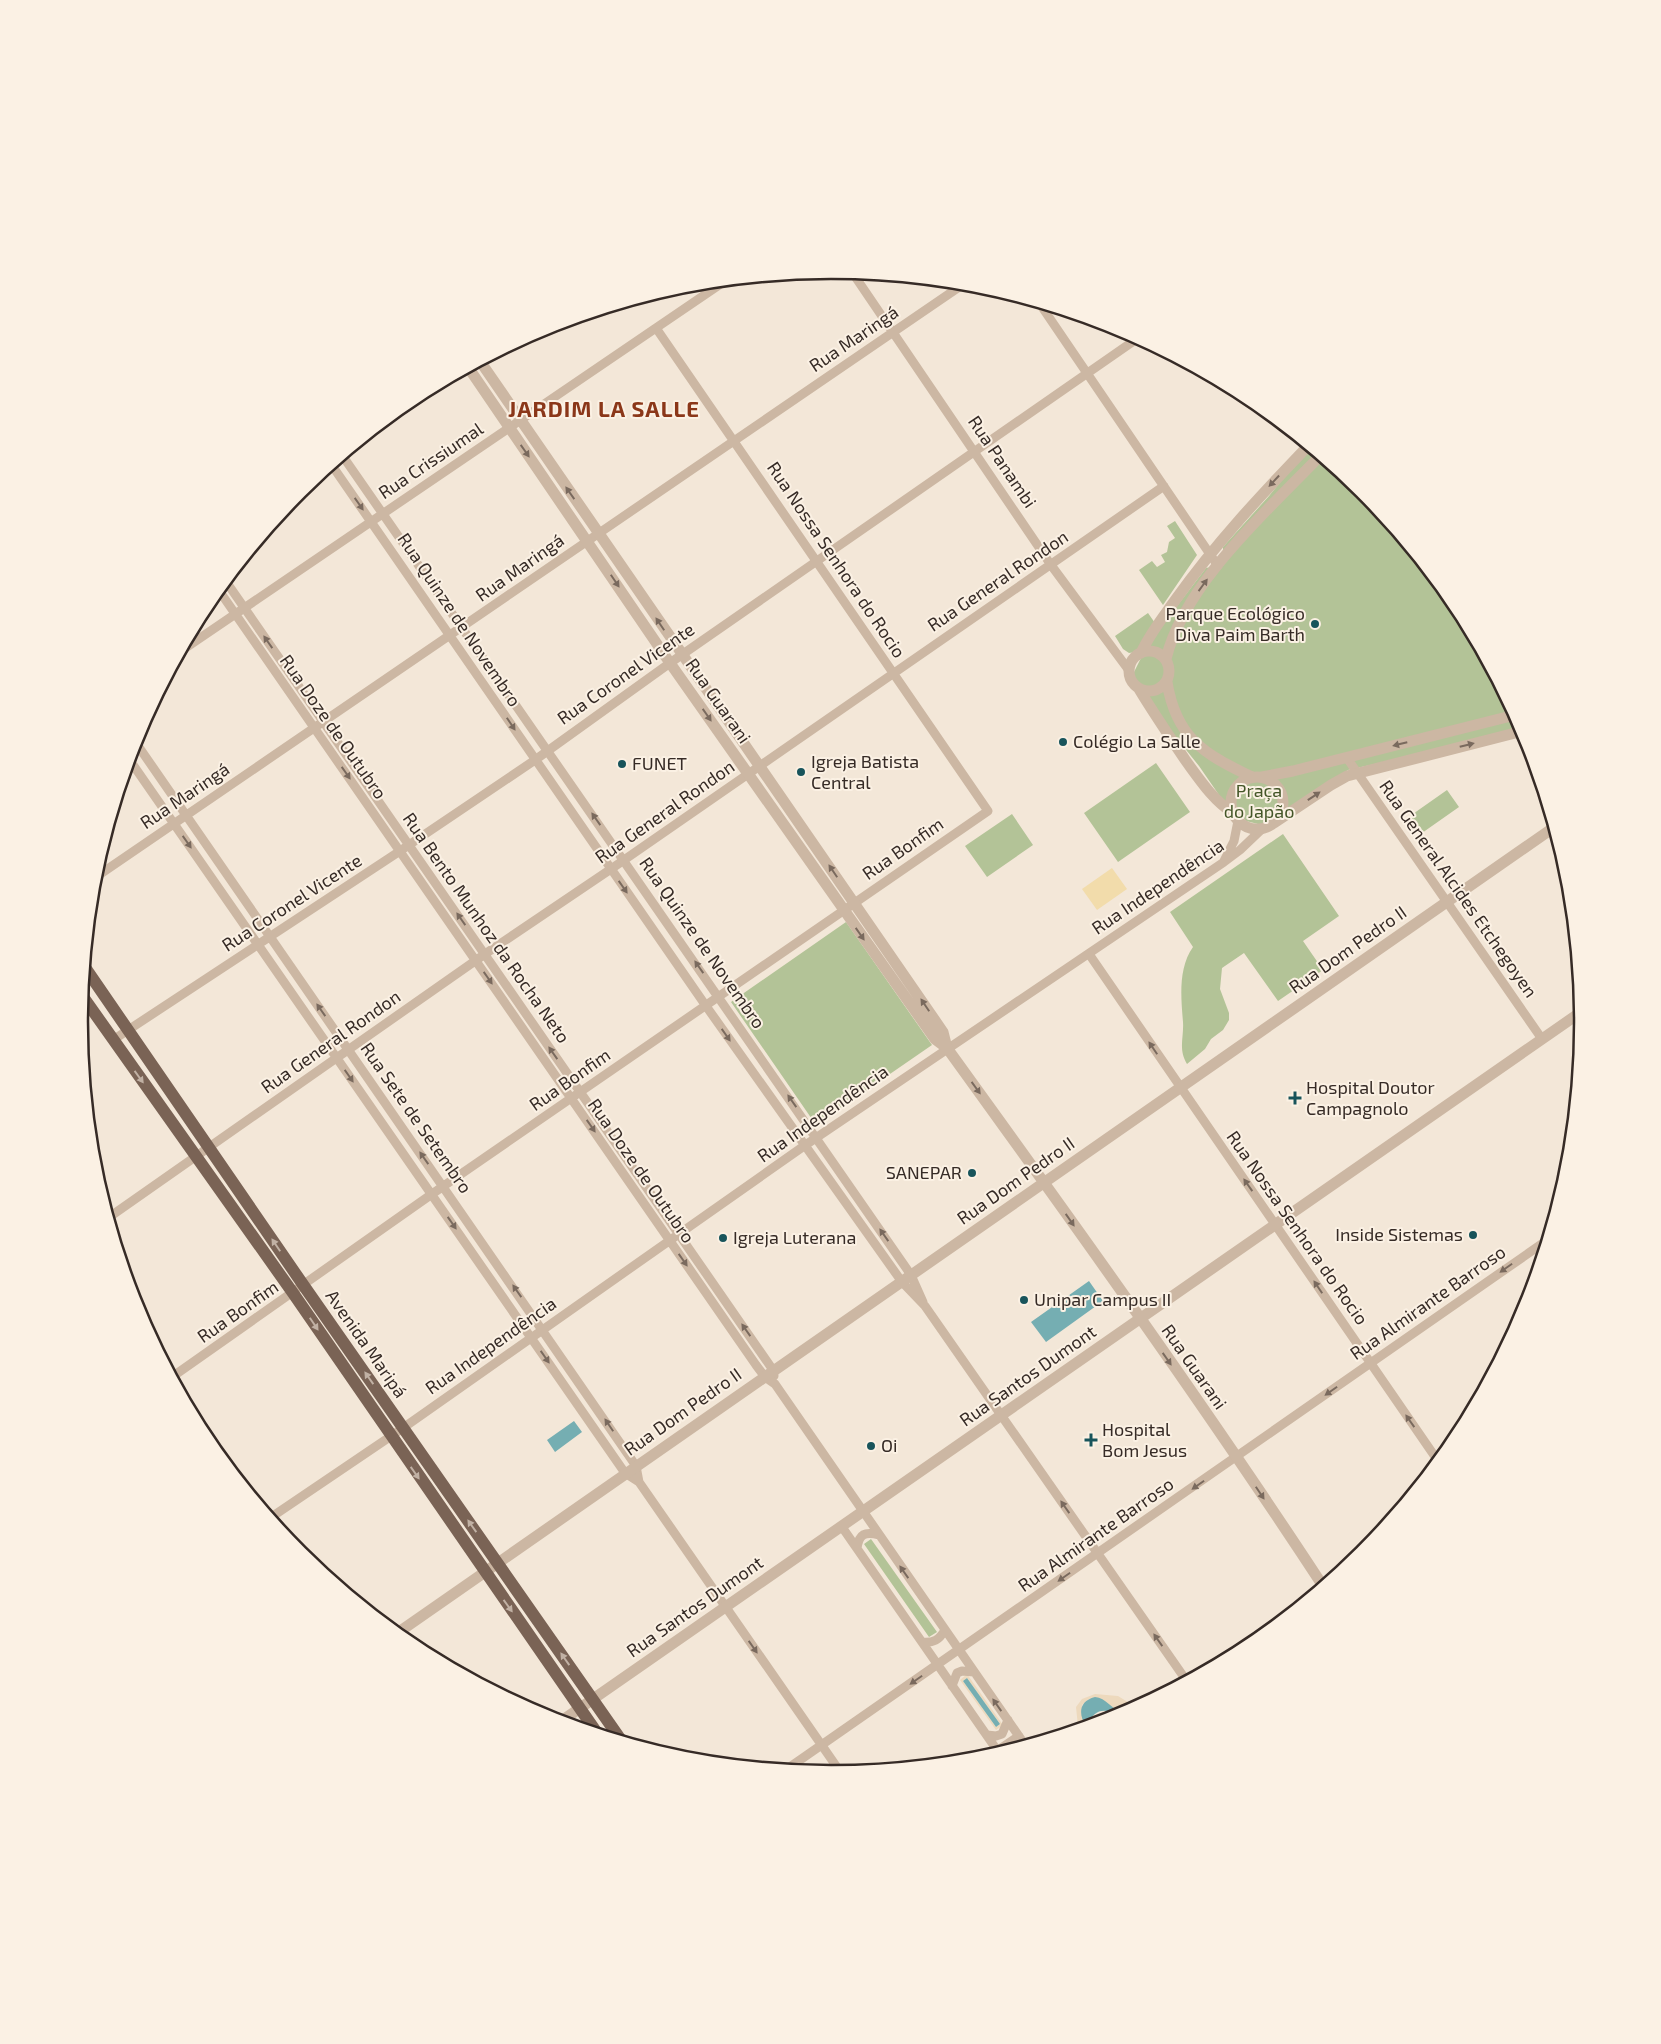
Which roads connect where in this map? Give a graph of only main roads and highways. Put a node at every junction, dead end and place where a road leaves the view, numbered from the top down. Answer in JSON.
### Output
{"nodes":[{"id":1,"x":89,"y":973,"type":"edge"},
{"id":2,"x":88,"y":1003,"type":"edge"},
{"id":3,"x":129,"y":1031,"type":"junction"},
{"id":4,"x":113,"y":1040,"type":"junction"},
{"id":5,"x":304,"y":1286,"type":"junction"},
{"id":6,"x":293,"y":1293,"type":"junction"},
{"id":7,"x":386,"y":1404,"type":"junction"},
{"id":8,"x":373,"y":1411,"type":"junction"},
{"id":9,"x":413,"y":1443,"type":"junction"},
{"id":10,"x":400,"y":1451,"type":"junction"},
{"id":11,"x":511,"y":1581,"type":"junction"},
{"id":12,"x":494,"y":1587,"type":"junction"},
{"id":13,"x":580,"y":1681,"type":"junction"},
{"id":14,"x":568,"y":1689,"type":"junction"},
{"id":15,"x":607,"y":1720,"type":"junction"},
{"id":16,"x":592,"y":1726,"type":"edge"},
{"id":17,"x":594,"y":1727,"type":"edge"},
{"id":18,"x":617,"y":1734,"type":"edge"}],
"edges":[{"from":1,"to":3,"type":"main road","name":"Avenida Maripá"},
{"from":2,"to":4,"type":"main road","name":"Avenida Maripá"},
{"from":3,"to":4,"type":"main road"},
{"from":5,"to":3,"type":"main road","name":"Avenida Maripá","one_way":true},
{"from":4,"to":6,"type":"main road","name":"Avenida Maripá","one_way":true},
{"from":5,"to":6,"type":"main road"},
{"from":7,"to":5,"type":"main road","name":"Avenida Maripá","one_way":true},
{"from":6,"to":8,"type":"main road","name":"Avenida Maripá","one_way":true},
{"from":7,"to":8,"type":"main road"},
{"from":7,"to":9,"type":"main road","name":"Avenida Maripá"},
{"from":8,"to":10,"type":"main road","name":"Avenida Maripá"},
{"from":9,"to":10,"type":"main road"},
{"from":11,"to":9,"type":"main road","name":"Avenida Maripá","one_way":true},
{"from":10,"to":12,"type":"main road","name":"Avenida Maripá","one_way":true},
{"from":11,"to":12,"type":"main road"},
{"from":13,"to":11,"type":"main road","name":"Avenida Maripá","one_way":true},
{"from":12,"to":14,"type":"main road","name":"Avenida Maripá","one_way":true},
{"from":13,"to":14,"type":"main road"},
{"from":13,"to":15,"type":"main road","name":"Avenida Maripá"},
{"from":14,"to":16,"type":"main road","name":"Avenida Maripá"},
{"from":15,"to":17,"type":"main road"},
{"from":15,"to":18,"type":"main road","name":"Avenida Maripá"}]}
